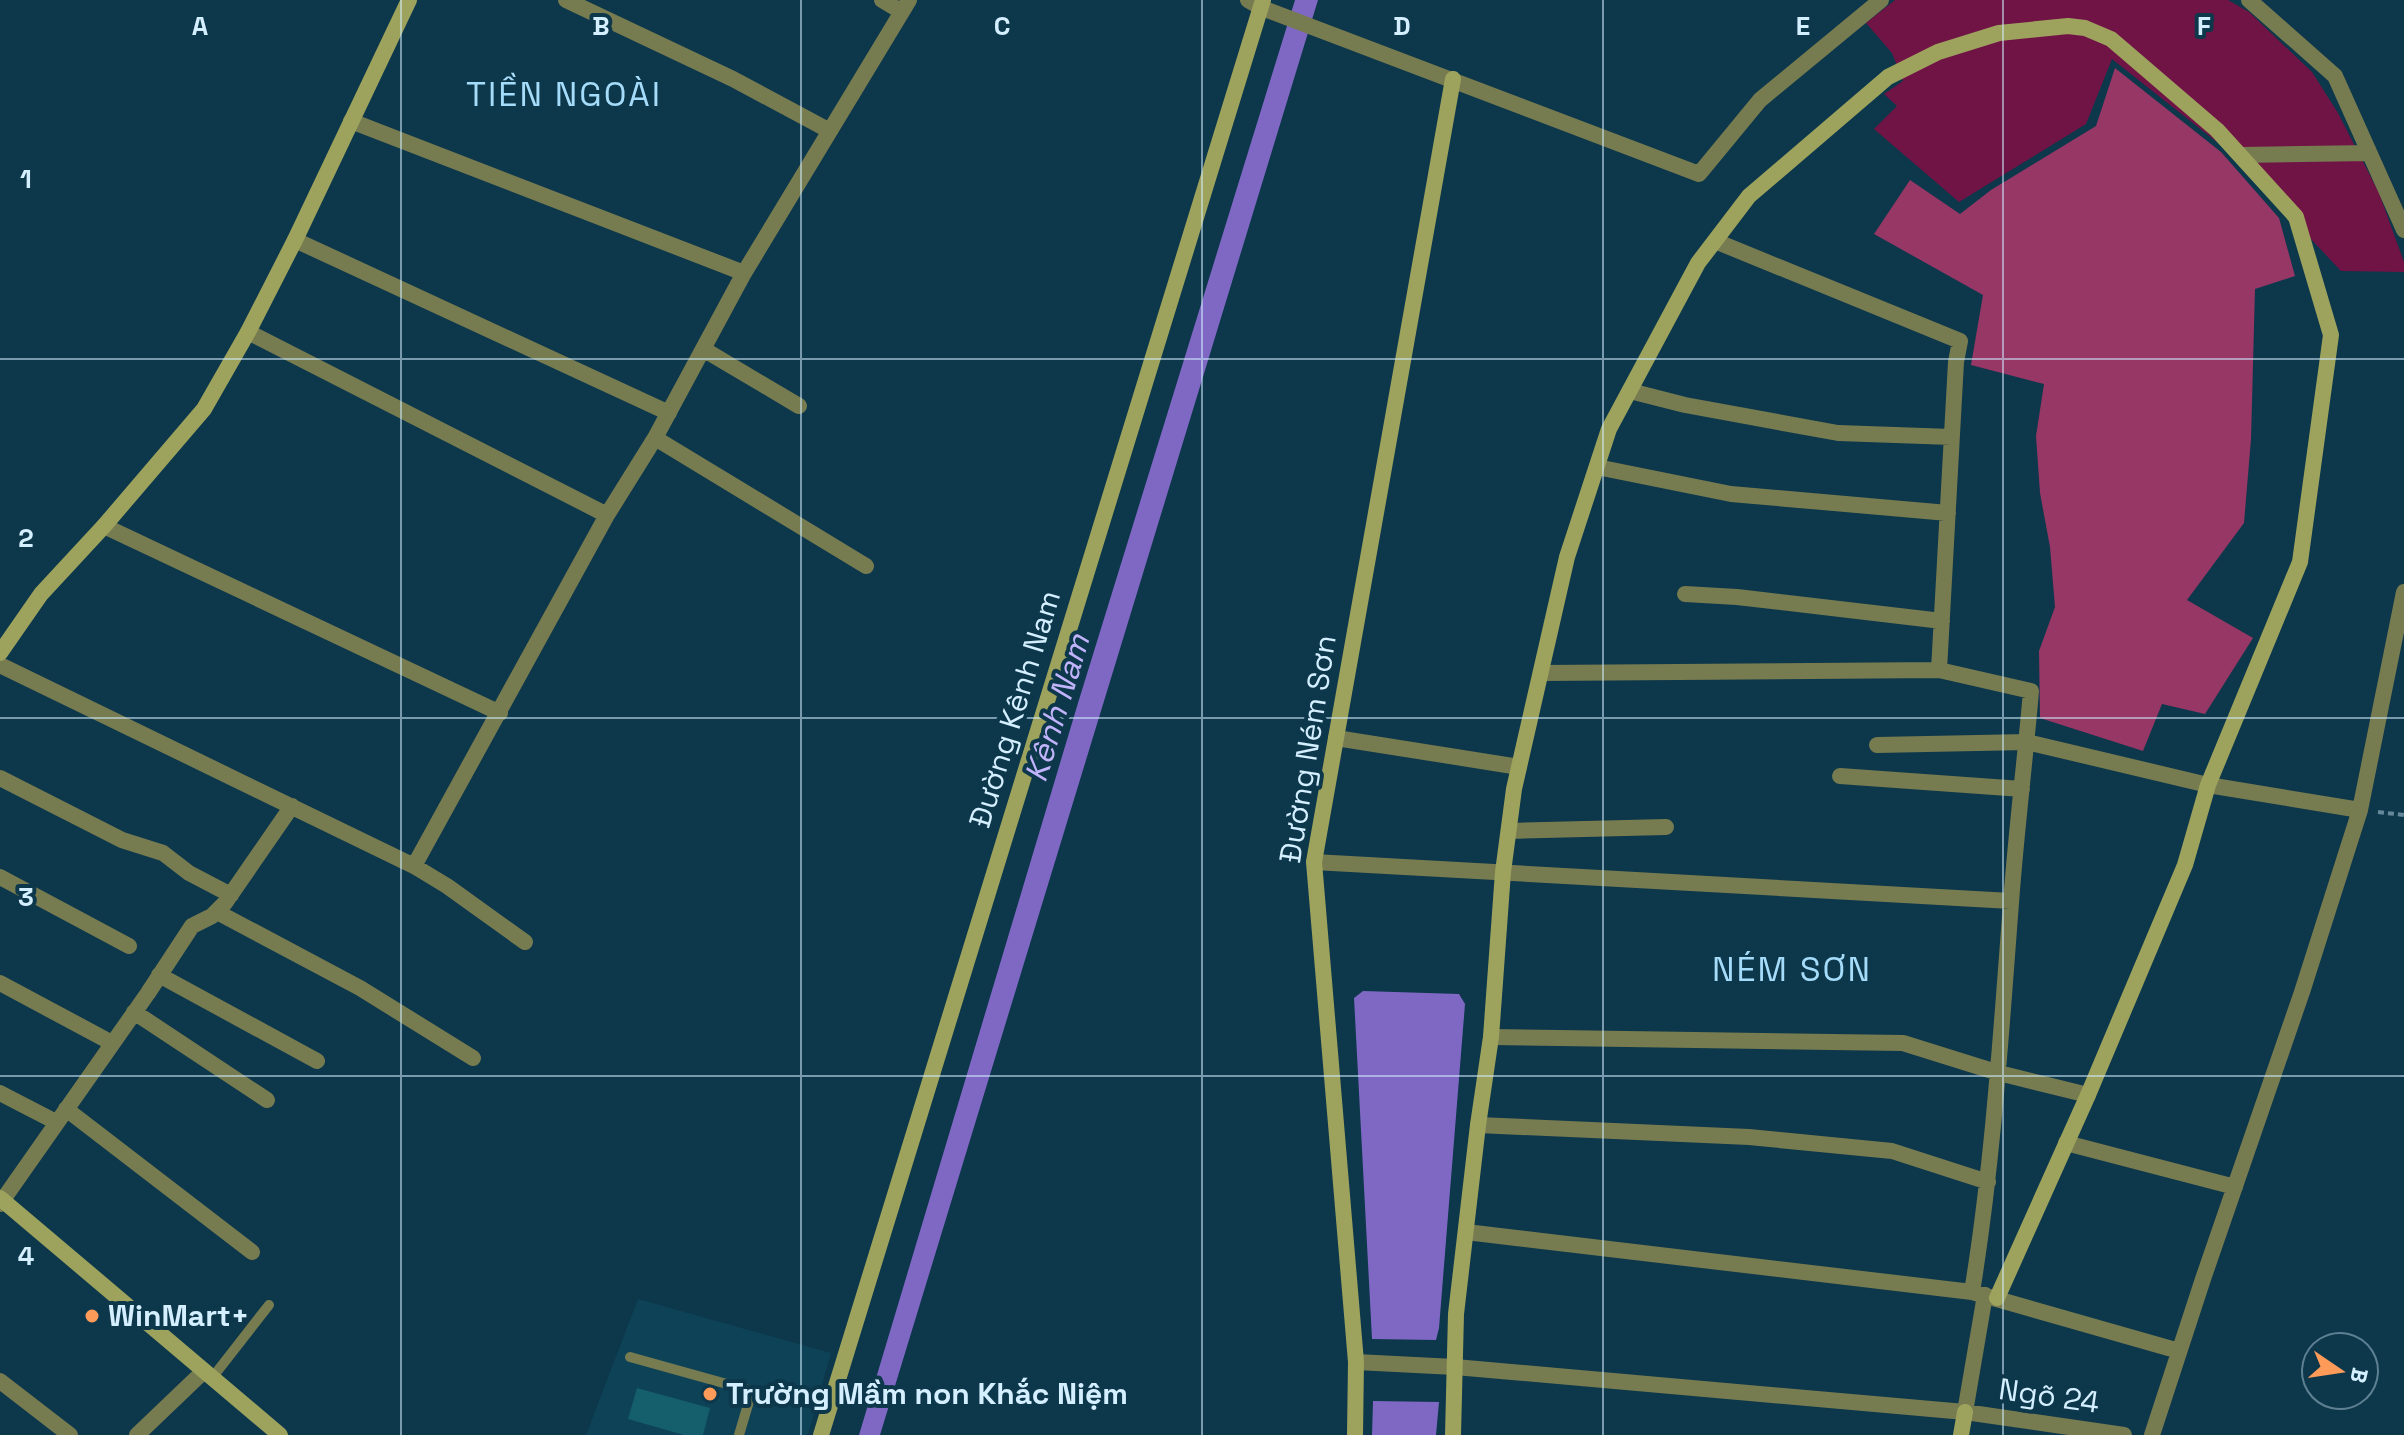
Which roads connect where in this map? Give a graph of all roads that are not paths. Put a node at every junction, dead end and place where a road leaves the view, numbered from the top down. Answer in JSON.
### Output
{"nodes":[{"id":1,"x":409,"y":0,"type":"edge"},
{"id":2,"x":566,"y":0,"type":"edge"},
{"id":3,"x":882,"y":0,"type":"edge"},
{"id":4,"x":1881,"y":0,"type":"edge"},
{"id":5,"x":2249,"y":0,"type":"edge"},
{"id":6,"x":1258,"y":4,"type":"edge"},
{"id":7,"x":905,"y":6,"type":"edge"},
{"id":8,"x":1453,"y":79,"type":"junction"},
{"id":9,"x":351,"y":121,"type":"junction"},
{"id":10,"x":830,"y":131,"type":"junction"},
{"id":11,"x":2369,"y":153,"type":"junction"},
{"id":12,"x":2240,"y":155,"type":"junction"},
{"id":13,"x":2404,"y":230,"type":"edge"},
{"id":14,"x":295,"y":240,"type":"junction"},
{"id":15,"x":1715,"y":241,"type":"junction"},
{"id":16,"x":744,"y":273,"type":"junction"},
{"id":17,"x":248,"y":332,"type":"junction"},
{"id":18,"x":703,"y":349,"type":"junction"},
{"id":19,"x":1630,"y":391,"type":"junction"},
{"id":20,"x":799,"y":406,"type":"dead end"},
{"id":21,"x":669,"y":413,"type":"junction"},
{"id":22,"x":1952,"y":437,"type":"junction"},
{"id":23,"x":655,"y":438,"type":"junction"},
{"id":24,"x":1597,"y":467,"type":"junction"},
{"id":25,"x":1948,"y":513,"type":"junction"},
{"id":26,"x":607,"y":515,"type":"junction"},
{"id":27,"x":104,"y":526,"type":"junction"},
{"id":28,"x":866,"y":566,"type":"dead end"},
{"id":29,"x":2404,"y":592,"type":"edge"},
{"id":30,"x":1685,"y":594,"type":"dead end"},
{"id":31,"x":1942,"y":621,"type":"junction"},
{"id":32,"x":0,"y":653,"type":"edge"},
{"id":33,"x":0,"y":665,"type":"edge"},
{"id":34,"x":1939,"y":670,"type":"junction"},
{"id":35,"x":1541,"y":673,"type":"junction"},
{"id":36,"x":500,"y":713,"type":"junction"},
{"id":37,"x":1336,"y":738,"type":"junction"},
{"id":38,"x":2027,"y":742,"type":"junction"},
{"id":39,"x":1877,"y":745,"type":"dead end"},
{"id":40,"x":1519,"y":767,"type":"junction"},
{"id":41,"x":1840,"y":776,"type":"dead end"},
{"id":42,"x":0,"y":778,"type":"edge"},
{"id":43,"x":2208,"y":785,"type":"junction"},
{"id":44,"x":2022,"y":789,"type":"junction"},
{"id":45,"x":292,"y":806,"type":"junction"},
{"id":46,"x":2360,"y":810,"type":"junction"},
{"id":47,"x":1666,"y":827,"type":"dead end"},
{"id":48,"x":1509,"y":831,"type":"junction"},
{"id":49,"x":1314,"y":862,"type":"junction"},
{"id":50,"x":414,"y":866,"type":"junction"},
{"id":51,"x":1503,"y":872,"type":"junction"},
{"id":52,"x":0,"y":877,"type":"edge"},
{"id":53,"x":231,"y":895,"type":"junction"},
{"id":54,"x":2011,"y":901,"type":"junction"},
{"id":55,"x":217,"y":912,"type":"junction"},
{"id":56,"x":525,"y":942,"type":"dead end"},
{"id":57,"x":129,"y":946,"type":"dead end"},
{"id":58,"x":159,"y":975,"type":"junction"},
{"id":59,"x":0,"y":983,"type":"edge"},
{"id":60,"x":134,"y":1012,"type":"junction"},
{"id":61,"x":1491,"y":1037,"type":"junction"},
{"id":62,"x":112,"y":1043,"type":"junction"},
{"id":63,"x":473,"y":1058,"type":"dead end"},
{"id":64,"x":317,"y":1061,"type":"dead end"},
{"id":65,"x":1999,"y":1073,"type":"junction"},
{"id":66,"x":0,"y":1093,"type":"edge"},
{"id":67,"x":2088,"y":1095,"type":"junction"},
{"id":68,"x":267,"y":1100,"type":"dead end"},
{"id":69,"x":61,"y":1116,"type":"junction"},
{"id":70,"x":1478,"y":1125,"type":"junction"},
{"id":71,"x":2066,"y":1143,"type":"junction"},
{"id":72,"x":1988,"y":1182,"type":"junction"},
{"id":73,"x":2235,"y":1187,"type":"junction"},
{"id":74,"x":1,"y":1200,"type":"edge"},
{"id":75,"x":1466,"y":1232,"type":"junction"},
{"id":76,"x":252,"y":1252,"type":"dead end"},
{"id":77,"x":1985,"y":1295,"type":"junction"},
{"id":78,"x":269,"y":1305,"type":"dead end"},
{"id":79,"x":2179,"y":1351,"type":"junction"},
{"id":80,"x":630,"y":1357,"type":"dead end"},
{"id":81,"x":1356,"y":1362,"type":"junction"},
{"id":82,"x":1455,"y":1367,"type":"junction"},
{"id":83,"x":208,"y":1375,"type":"junction"},
{"id":84,"x":0,"y":1381,"type":"edge"},
{"id":85,"x":1965,"y":1412,"type":"junction"},
{"id":86,"x":70,"y":1435,"type":"edge"},
{"id":87,"x":137,"y":1435,"type":"edge"},
{"id":88,"x":280,"y":1435,"type":"edge"},
{"id":89,"x":739,"y":1435,"type":"edge"},
{"id":90,"x":821,"y":1435,"type":"edge"},
{"id":91,"x":1355,"y":1435,"type":"edge"},
{"id":92,"x":1453,"y":1435,"type":"edge"},
{"id":93,"x":1961,"y":1435,"type":"edge"},
{"id":94,"x":2124,"y":1435,"type":"edge"},
{"id":95,"x":2152,"y":1435,"type":"edge"}],
"edges":[{"from":1,"to":9,"type":"street"},
{"from":2,"to":10,"type":"street"},
{"from":3,"to":7,"type":"street"},
{"from":4,"to":8,"type":"street"},
{"from":5,"to":11,"type":"street"},
{"from":6,"to":8,"type":"street"},
{"from":6,"to":90,"type":"street","name":"Đường Kênh Nam"},
{"from":7,"to":10,"type":"street"},
{"from":8,"to":37,"type":"street","name":"Đường Ném Sơn"},
{"from":9,"to":14,"type":"street"},
{"from":9,"to":16,"type":"street"},
{"from":10,"to":16,"type":"street"},
{"from":11,"to":12,"type":"street"},
{"from":11,"to":13,"type":"street"},
{"from":12,"to":15,"type":"street"},
{"from":12,"to":43,"type":"street"},
{"from":14,"to":17,"type":"street"},
{"from":14,"to":21,"type":"street"},
{"from":15,"to":19,"type":"street"},
{"from":15,"to":22,"type":"street"},
{"from":16,"to":18,"type":"street"},
{"from":17,"to":26,"type":"street"},
{"from":17,"to":27,"type":"street"},
{"from":18,"to":20,"type":"street"},
{"from":18,"to":21,"type":"street"},
{"from":19,"to":22,"type":"street"},
{"from":19,"to":24,"type":"street"},
{"from":21,"to":23,"type":"street"},
{"from":22,"to":25,"type":"street"},
{"from":23,"to":26,"type":"street"},
{"from":23,"to":28,"type":"street"},
{"from":24,"to":25,"type":"street"},
{"from":24,"to":35,"type":"street"},
{"from":25,"to":31,"type":"street"},
{"from":26,"to":36,"type":"street"},
{"from":27,"to":32,"type":"street"},
{"from":27,"to":36,"type":"street"},
{"from":29,"to":46,"type":"street"},
{"from":30,"to":31,"type":"street"},
{"from":31,"to":34,"type":"street"},
{"from":33,"to":45,"type":"street"},
{"from":34,"to":35,"type":"street"},
{"from":34,"to":38,"type":"street"},
{"from":35,"to":40,"type":"street"},
{"from":36,"to":50,"type":"street"},
{"from":37,"to":40,"type":"street"},
{"from":37,"to":49,"type":"street","name":"Đường Ném Sơn"},
{"from":38,"to":39,"type":"street"},
{"from":38,"to":43,"type":"street"},
{"from":38,"to":44,"type":"street"},
{"from":40,"to":48,"type":"street"},
{"from":41,"to":44,"type":"street"},
{"from":42,"to":53,"type":"street"},
{"from":43,"to":46,"type":"street"},
{"from":43,"to":67,"type":"street"},
{"from":44,"to":54,"type":"street"},
{"from":45,"to":50,"type":"street"},
{"from":45,"to":53,"type":"street"},
{"from":46,"to":73,"type":"street"},
{"from":47,"to":48,"type":"street"},
{"from":48,"to":51,"type":"street"},
{"from":49,"to":51,"type":"street"},
{"from":49,"to":81,"type":"street","name":"Đường Ném Sơn"},
{"from":50,"to":56,"type":"street"},
{"from":51,"to":54,"type":"street"},
{"from":51,"to":61,"type":"street"},
{"from":52,"to":57,"type":"street"},
{"from":53,"to":55,"type":"street"},
{"from":54,"to":65,"type":"street"},
{"from":55,"to":58,"type":"street"},
{"from":55,"to":63,"type":"street"},
{"from":58,"to":60,"type":"street"},
{"from":58,"to":64,"type":"street"},
{"from":59,"to":62,"type":"street"},
{"from":60,"to":62,"type":"street"},
{"from":60,"to":68,"type":"street"},
{"from":61,"to":65,"type":"street"},
{"from":61,"to":70,"type":"street"},
{"from":62,"to":69,"type":"street"},
{"from":65,"to":67,"type":"street"},
{"from":65,"to":72,"type":"street"},
{"from":66,"to":69,"type":"street"},
{"from":67,"to":71,"type":"street"},
{"from":69,"to":74,"type":"street"},
{"from":69,"to":76,"type":"street"},
{"from":70,"to":72,"type":"street"},
{"from":70,"to":75,"type":"street"},
{"from":71,"to":73,"type":"street"},
{"from":71,"to":77,"type":"street"},
{"from":72,"to":77,"type":"street"},
{"from":73,"to":79,"type":"street"},
{"from":74,"to":83,"type":"street"},
{"from":75,"to":77,"type":"street"},
{"from":75,"to":82,"type":"street"},
{"from":77,"to":79,"type":"street"},
{"from":77,"to":85,"type":"street"},
{"from":78,"to":83,"type":"lane"},
{"from":79,"to":95,"type":"street"},
{"from":80,"to":89,"type":"lane"},
{"from":81,"to":82,"type":"street","name":"Ngõ 24"},
{"from":81,"to":91,"type":"street","name":"Đường Ném Sơn"},
{"from":82,"to":85,"type":"street","name":"Ngõ 24"},
{"from":82,"to":92,"type":"street"},
{"from":83,"to":87,"type":"street"},
{"from":83,"to":88,"type":"street"},
{"from":84,"to":86,"type":"street"},
{"from":85,"to":93,"type":"street"},
{"from":85,"to":94,"type":"street","name":"Ngõ 24"}]}
